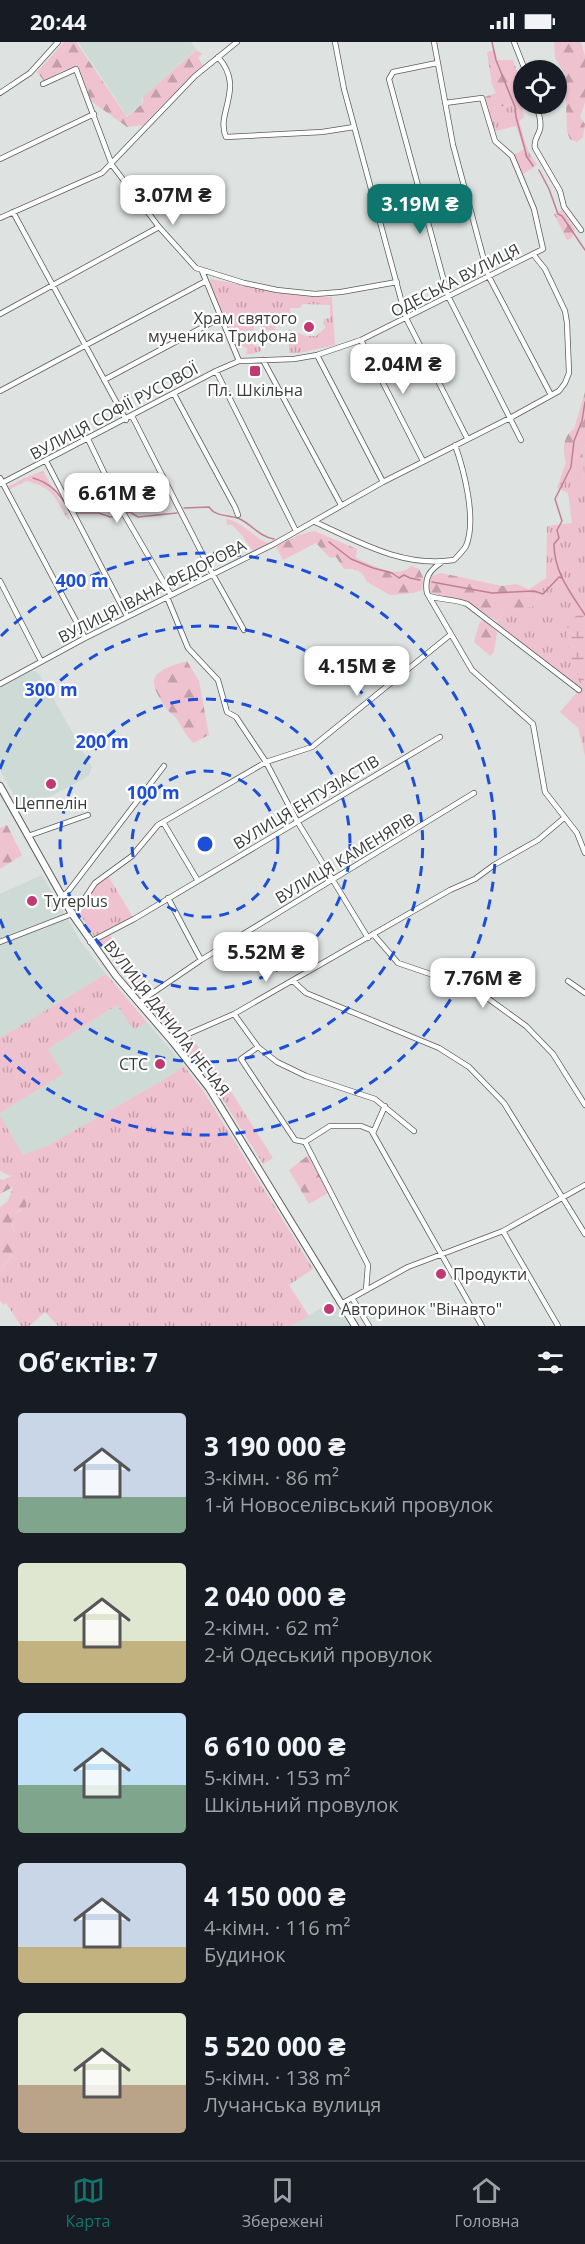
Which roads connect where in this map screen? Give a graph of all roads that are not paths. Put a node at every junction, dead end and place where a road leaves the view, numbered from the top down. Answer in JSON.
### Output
{"nodes":[{"id":1,"x":58,"y":42,"type":"edge"},
{"id":2,"x":237,"y":42,"type":"edge"},
{"id":3,"x":335,"y":42,"type":"edge"},
{"id":4,"x":434,"y":42,"type":"edge"},
{"id":5,"x":514,"y":42,"type":"edge"},
{"id":6,"x":218,"y":57,"type":"junction"},
{"id":7,"x":521,"y":60,"type":"edge"},
{"id":8,"x":437,"y":63,"type":"junction"},
{"id":9,"x":43,"y":84,"type":"dead end"},
{"id":10,"x":0,"y":93,"type":"edge"},
{"id":11,"x":445,"y":104,"type":"junction"},
{"id":12,"x":94,"y":114,"type":"junction"},
{"id":13,"x":538,"y":114,"type":"edge"},
{"id":14,"x":354,"y":127,"type":"junction"},
{"id":15,"x":0,"y":159,"type":"edge"},
{"id":16,"x":112,"y":165,"type":"junction"},
{"id":17,"x":14,"y":212,"type":"junction"},
{"id":18,"x":0,"y":218,"type":"edge"},
{"id":19,"x":159,"y":227,"type":"junction"},
{"id":20,"x":581,"y":230,"type":"dead end"},
{"id":21,"x":533,"y":254,"type":"junction"},
{"id":22,"x":202,"y":271,"type":"junction"},
{"id":23,"x":488,"y":275,"type":"junction"},
{"id":24,"x":206,"y":281,"type":"junction"},
{"id":25,"x":397,"y":282,"type":"junction"},
{"id":26,"x":53,"y":286,"type":"junction"},
{"id":27,"x":448,"y":296,"type":"junction"},
{"id":28,"x":0,"y":314,"type":"edge"},
{"id":29,"x":220,"y":318,"type":"junction"},
{"id":30,"x":406,"y":318,"type":"junction"},
{"id":31,"x":361,"y":340,"type":"junction"},
{"id":32,"x":86,"y":345,"type":"junction"},
{"id":33,"x":317,"y":355,"type":"junction"},
{"id":34,"x":263,"y":360,"type":"junction"},
{"id":35,"x":239,"y":361,"type":"junction"},
{"id":36,"x":216,"y":371,"type":"junction"},
{"id":37,"x":104,"y":380,"type":"junction"},
{"id":38,"x":0,"y":392,"type":"edge"},
{"id":39,"x":174,"y":394,"type":"junction"},
{"id":40,"x":551,"y":395,"type":"junction"},
{"id":41,"x":132,"y":416,"type":"junction"},
{"id":42,"x":510,"y":418,"type":"junction"},
{"id":43,"x":126,"y":420,"type":"junction"},
{"id":44,"x":467,"y":438,"type":"junction"},
{"id":45,"x":88,"y":439,"type":"junction"},
{"id":46,"x":521,"y":440,"type":"dead end"},
{"id":47,"x":455,"y":445,"type":"junction"},
{"id":48,"x":46,"y":461,"type":"junction"},
{"id":49,"x":423,"y":462,"type":"junction"},
{"id":50,"x":1,"y":481,"type":"edge"},
{"id":51,"x":382,"y":482,"type":"junction"},
{"id":52,"x":341,"y":505,"type":"junction"},
{"id":53,"x":238,"y":515,"type":"dead end"},
{"id":54,"x":315,"y":522,"type":"junction"},
{"id":55,"x":296,"y":531,"type":"junction"},
{"id":56,"x":417,"y":562,"type":"junction"},
{"id":57,"x":442,"y":562,"type":"junction"},
{"id":58,"x":212,"y":573,"type":"junction"},
{"id":59,"x":428,"y":573,"type":"junction"},
{"id":60,"x":0,"y":581,"type":"edge"},
{"id":61,"x":169,"y":596,"type":"junction"},
{"id":62,"x":429,"y":596,"type":"junction"},
{"id":63,"x":127,"y":616,"type":"junction"},
{"id":64,"x":244,"y":630,"type":"dead end"},
{"id":65,"x":450,"y":635,"type":"junction"},
{"id":66,"x":85,"y":638,"type":"junction"},
{"id":67,"x":41,"y":661,"type":"junction"},
{"id":68,"x":0,"y":683,"type":"edge"},
{"id":69,"x":579,"y":690,"type":"dead end"},
{"id":70,"x":441,"y":737,"type":"dead end"},
{"id":71,"x":266,"y":762,"type":"junction"},
{"id":72,"x":164,"y":766,"type":"dead end"},
{"id":73,"x":0,"y":786,"type":"edge"},
{"id":74,"x":474,"y":793,"type":"dead end"},
{"id":75,"x":88,"y":815,"type":"dead end"},
{"id":76,"x":564,"y":818,"type":"junction"},
{"id":77,"x":297,"y":821,"type":"junction"},
{"id":78,"x":163,"y":822,"type":"junction"},
{"id":79,"x":28,"y":836,"type":"junction"},
{"id":80,"x":585,"y":853,"type":"edge"},
{"id":81,"x":333,"y":879,"type":"junction"},
{"id":82,"x":198,"y":881,"type":"junction"},
{"id":83,"x":62,"y":896,"type":"junction"},
{"id":84,"x":168,"y":898,"type":"junction"},
{"id":85,"x":72,"y":914,"type":"junction"},
{"id":86,"x":374,"y":934,"type":"junction"},
{"id":87,"x":368,"y":938,"type":"junction"},
{"id":88,"x":0,"y":942,"type":"edge"},
{"id":89,"x":90,"y":942,"type":"junction"},
{"id":90,"x":201,"y":960,"type":"junction"},
{"id":91,"x":293,"y":981,"type":"junction"},
{"id":92,"x":568,"y":981,"type":"dead end"},
{"id":93,"x":585,"y":993,"type":"edge"},
{"id":94,"x":138,"y":1003,"type":"junction"},
{"id":95,"x":234,"y":1014,"type":"junction"},
{"id":96,"x":172,"y":1041,"type":"junction"},
{"id":97,"x":258,"y":1047,"type":"junction"},
{"id":98,"x":585,"y":1105,"type":"edge"},
{"id":99,"x":384,"y":1106,"type":"junction"},
{"id":100,"x":414,"y":1131,"type":"dead end"},
{"id":101,"x":373,"y":1133,"type":"junction"},
{"id":102,"x":305,"y":1142,"type":"junction"},
{"id":103,"x":585,"y":1185,"type":"edge"},
{"id":104,"x":564,"y":1197,"type":"junction"},
{"id":105,"x":503,"y":1231,"type":"junction"},
{"id":106,"x":585,"y":1234,"type":"edge"},
{"id":107,"x":441,"y":1254,"type":"junction"},
{"id":108,"x":366,"y":1290,"type":"junction"},
{"id":109,"x":352,"y":1298,"type":"junction"},
{"id":110,"x":341,"y":1304,"type":"junction"},
{"id":111,"x":355,"y":1326,"type":"edge"},
{"id":112,"x":369,"y":1326,"type":"edge"},
{"id":113,"x":482,"y":1326,"type":"edge"},
{"id":114,"x":558,"y":1326,"type":"edge"}],
"edges":[{"from":1,"to":10,"type":"street"},
{"from":2,"to":6,"type":"street"},
{"from":3,"to":14,"type":"street"},
{"from":4,"to":8,"type":"street"},
{"from":5,"to":7,"type":"street"},
{"from":6,"to":14,"type":"street"},
{"from":6,"to":16,"type":"street"},
{"from":8,"to":11,"type":"street"},
{"from":8,"to":27,"type":"street"},
{"from":9,"to":12,"type":"street"},
{"from":11,"to":21,"type":"street","name":"ОДЕСЬКА ВУЛИЦЯ"},
{"from":11,"to":23,"type":"street"},
{"from":12,"to":15,"type":"street"},
{"from":12,"to":16,"type":"street"},
{"from":13,"to":20,"type":"street"},
{"from":14,"to":25,"type":"street"},
{"from":16,"to":17,"type":"street"},
{"from":16,"to":19,"type":"street"},
{"from":17,"to":18,"type":"street"},
{"from":17,"to":26,"type":"street"},
{"from":19,"to":22,"type":"street"},
{"from":19,"to":26,"type":"street"},
{"from":21,"to":23,"type":"street","name":"ОДЕСЬКА ВУЛИЦЯ"},
{"from":21,"to":40,"type":"street"},
{"from":22,"to":24,"type":"street"},
{"from":22,"to":25,"type":"street"},
{"from":23,"to":27,"type":"street","name":"ОДЕСЬКА ВУЛИЦЯ"},
{"from":23,"to":40,"type":"street"},
{"from":24,"to":29,"type":"street"},
{"from":24,"to":32,"type":"street"},
{"from":25,"to":30,"type":"street"},
{"from":26,"to":28,"type":"street"},
{"from":26,"to":32,"type":"street"},
{"from":27,"to":30,"type":"street","name":"ОДЕСЬКА ВУЛИЦЯ"},
{"from":27,"to":42,"type":"street"},
{"from":29,"to":35,"type":"street"},
{"from":29,"to":37,"type":"street"},
{"from":30,"to":31,"type":"street","name":"ОДЕСЬКА ВУЛИЦЯ"},
{"from":30,"to":44,"type":"street"},
{"from":31,"to":33,"type":"street","name":"ОДЕСЬКА ВУЛИЦЯ"},
{"from":31,"to":49,"type":"street"},
{"from":32,"to":37,"type":"street"},
{"from":32,"to":38,"type":"street"},
{"from":33,"to":34,"type":"street","name":"ОДЕСЬКА ВУЛИЦЯ"},
{"from":33,"to":51,"type":"street"},
{"from":34,"to":35,"type":"street","name":"ОДЕСЬКА ВУЛИЦЯ"},
{"from":34,"to":52,"type":"street"},
{"from":35,"to":36,"type":"street","name":"ВУЛИЦЯ СОФІЇ РУСОВОЇ"},
{"from":36,"to":39,"type":"street","name":"ВУЛИЦЯ СОФІЇ РУСОВОЇ"},
{"from":36,"to":55,"type":"street"},
{"from":37,"to":43,"type":"street"},
{"from":39,"to":41,"type":"street","name":"ВУЛИЦЯ СОФІЇ РУСОВОЇ"},
{"from":39,"to":53,"type":"street"},
{"from":40,"to":42,"type":"street","name":"ВУЛИЦЯ ІВАНА ФЕДОРОВА"},
{"from":41,"to":43,"type":"street","name":"ВУЛИЦЯ СОФІЇ РУСОВОЇ"},
{"from":41,"to":58,"type":"street"},
{"from":42,"to":44,"type":"street","name":"ВУЛИЦЯ ІВАНА ФЕДОРОВА"},
{"from":42,"to":46,"type":"street"},
{"from":43,"to":45,"type":"street","name":"ВУЛИЦЯ СОФІЇ РУСОВОЇ"},
{"from":44,"to":47,"type":"street","name":"ВУЛИЦЯ ІВАНА ФЕДОРОВА"},
{"from":45,"to":48,"type":"street","name":"ВУЛИЦЯ СОФІЇ РУСОВОЇ"},
{"from":45,"to":61,"type":"street"},
{"from":47,"to":49,"type":"street","name":"ВУЛИЦЯ ІВАНА ФЕДОРОВА"},
{"from":47,"to":57,"type":"street"},
{"from":48,"to":50,"type":"street","name":"ВУЛИЦЯ СОФІЇ РУСОВОЇ"},
{"from":48,"to":63,"type":"street"},
{"from":49,"to":51,"type":"street","name":"ВУЛИЦЯ ІВАНА ФЕДОРОВА"},
{"from":50,"to":66,"type":"street"},
{"from":51,"to":52,"type":"street","name":"ВУЛИЦЯ ІВАНА ФЕДОРОВА"},
{"from":52,"to":54,"type":"street","name":"ВУЛИЦЯ ІВАНА ФЕДОРОВА"},
{"from":54,"to":55,"type":"street","name":"ВУЛИЦЯ ІВАНА ФЕДОРОВА"},
{"from":54,"to":56,"type":"street"},
{"from":55,"to":58,"type":"street","name":"ВУЛИЦЯ ІВАНА ФЕДОРОВА"},
{"from":56,"to":57,"type":"street"},
{"from":56,"to":59,"type":"street"},
{"from":57,"to":59,"type":"street"},
{"from":58,"to":61,"type":"street","name":"ВУЛИЦЯ ІВАНА ФЕДОРОВА"},
{"from":58,"to":64,"type":"street"},
{"from":59,"to":62,"type":"street"},
{"from":60,"to":67,"type":"street"},
{"from":61,"to":63,"type":"street","name":"ВУЛИЦЯ ІВАНА ФЕДОРОВА"},
{"from":61,"to":71,"type":"street"},
{"from":62,"to":65,"type":"street"},
{"from":62,"to":69,"type":"street"},
{"from":63,"to":66,"type":"street","name":"ВУЛИЦЯ ІВАНА ФЕДОРОВА"},
{"from":65,"to":71,"type":"street"},
{"from":65,"to":76,"type":"street"},
{"from":66,"to":67,"type":"street","name":"ВУЛИЦЯ ІВАНА ФЕДОРОВА"},
{"from":67,"to":68,"type":"street","name":"ВУЛИЦЯ ІВАНА ФЕДОРОВА"},
{"from":70,"to":77,"type":"street","name":"ВУЛИЦЯ ЕНТУЗІАСТІВ"},
{"from":71,"to":77,"type":"street"},
{"from":71,"to":78,"type":"street"},
{"from":72,"to":83,"type":"street"},
{"from":73,"to":79,"type":"main road","name":"ВУЛИЦЯ ДАНИЛА НЕЧАЯ"},
{"from":74,"to":81,"type":"street","name":"ВУЛИЦЯ КАМЕНЯРІВ"},
{"from":75,"to":79,"type":"street"},
{"from":76,"to":80,"type":"street"},
{"from":76,"to":86,"type":"street"},
{"from":77,"to":81,"type":"street"},
{"from":77,"to":82,"type":"street","name":"ВУЛИЦЯ ЕНТУЗІАСТІВ"},
{"from":78,"to":82,"type":"street"},
{"from":78,"to":85,"type":"street"},
{"from":79,"to":83,"type":"main road","name":"ВУЛИЦЯ ДАНИЛА НЕЧАЯ"},
{"from":81,"to":87,"type":"street"},
{"from":81,"to":90,"type":"street","name":"ВУЛИЦЯ КАМЕНЯРІВ"},
{"from":82,"to":84,"type":"street","name":"ВУЛИЦЯ ЕНТУЗІАСТІВ"},
{"from":83,"to":85,"type":"main road","name":"ВУЛИЦЯ ДАНИЛА НЕЧАЯ"},
{"from":84,"to":89,"type":"street","name":"ВУЛИЦЯ ЕНТУЗІАСТІВ"},
{"from":84,"to":90,"type":"street"},
{"from":85,"to":88,"type":"street"},
{"from":85,"to":89,"type":"main road","name":"ВУЛИЦЯ ДАНИЛА НЕЧАЯ"},
{"from":86,"to":87,"type":"street"},
{"from":86,"to":98,"type":"street"},
{"from":87,"to":91,"type":"street"},
{"from":89,"to":94,"type":"main road","name":"ВУЛИЦЯ ДАНИЛА НЕЧАЯ"},
{"from":90,"to":94,"type":"street","name":"ВУЛИЦЯ КАМЕНЯРІВ"},
{"from":91,"to":95,"type":"street"},
{"from":91,"to":104,"type":"street"},
{"from":92,"to":93,"type":"street"},
{"from":94,"to":96,"type":"main road","name":"ВУЛИЦЯ ДАНИЛА НЕЧАЯ"},
{"from":95,"to":96,"type":"street"},
{"from":95,"to":97,"type":"street"},
{"from":96,"to":110,"type":"main road","name":"ВУЛИЦЯ ДАНИЛА НЕЧАЯ"},
{"from":97,"to":99,"type":"street"},
{"from":97,"to":102,"type":"street"},
{"from":99,"to":100,"type":"street"},
{"from":99,"to":101,"type":"street"},
{"from":101,"to":102,"type":"street"},
{"from":101,"to":107,"type":"street"},
{"from":102,"to":108,"type":"street"},
{"from":103,"to":104,"type":"street"},
{"from":104,"to":105,"type":"street"},
{"from":104,"to":106,"type":"street"},
{"from":105,"to":107,"type":"street"},
{"from":105,"to":114,"type":"street"},
{"from":107,"to":108,"type":"street"},
{"from":107,"to":113,"type":"street"},
{"from":108,"to":109,"type":"street"},
{"from":109,"to":110,"type":"street"},
{"from":109,"to":112,"type":"street"},
{"from":110,"to":111,"type":"main road","name":"ВУЛИЦЯ ДАНИЛА НЕЧАЯ"}]}
